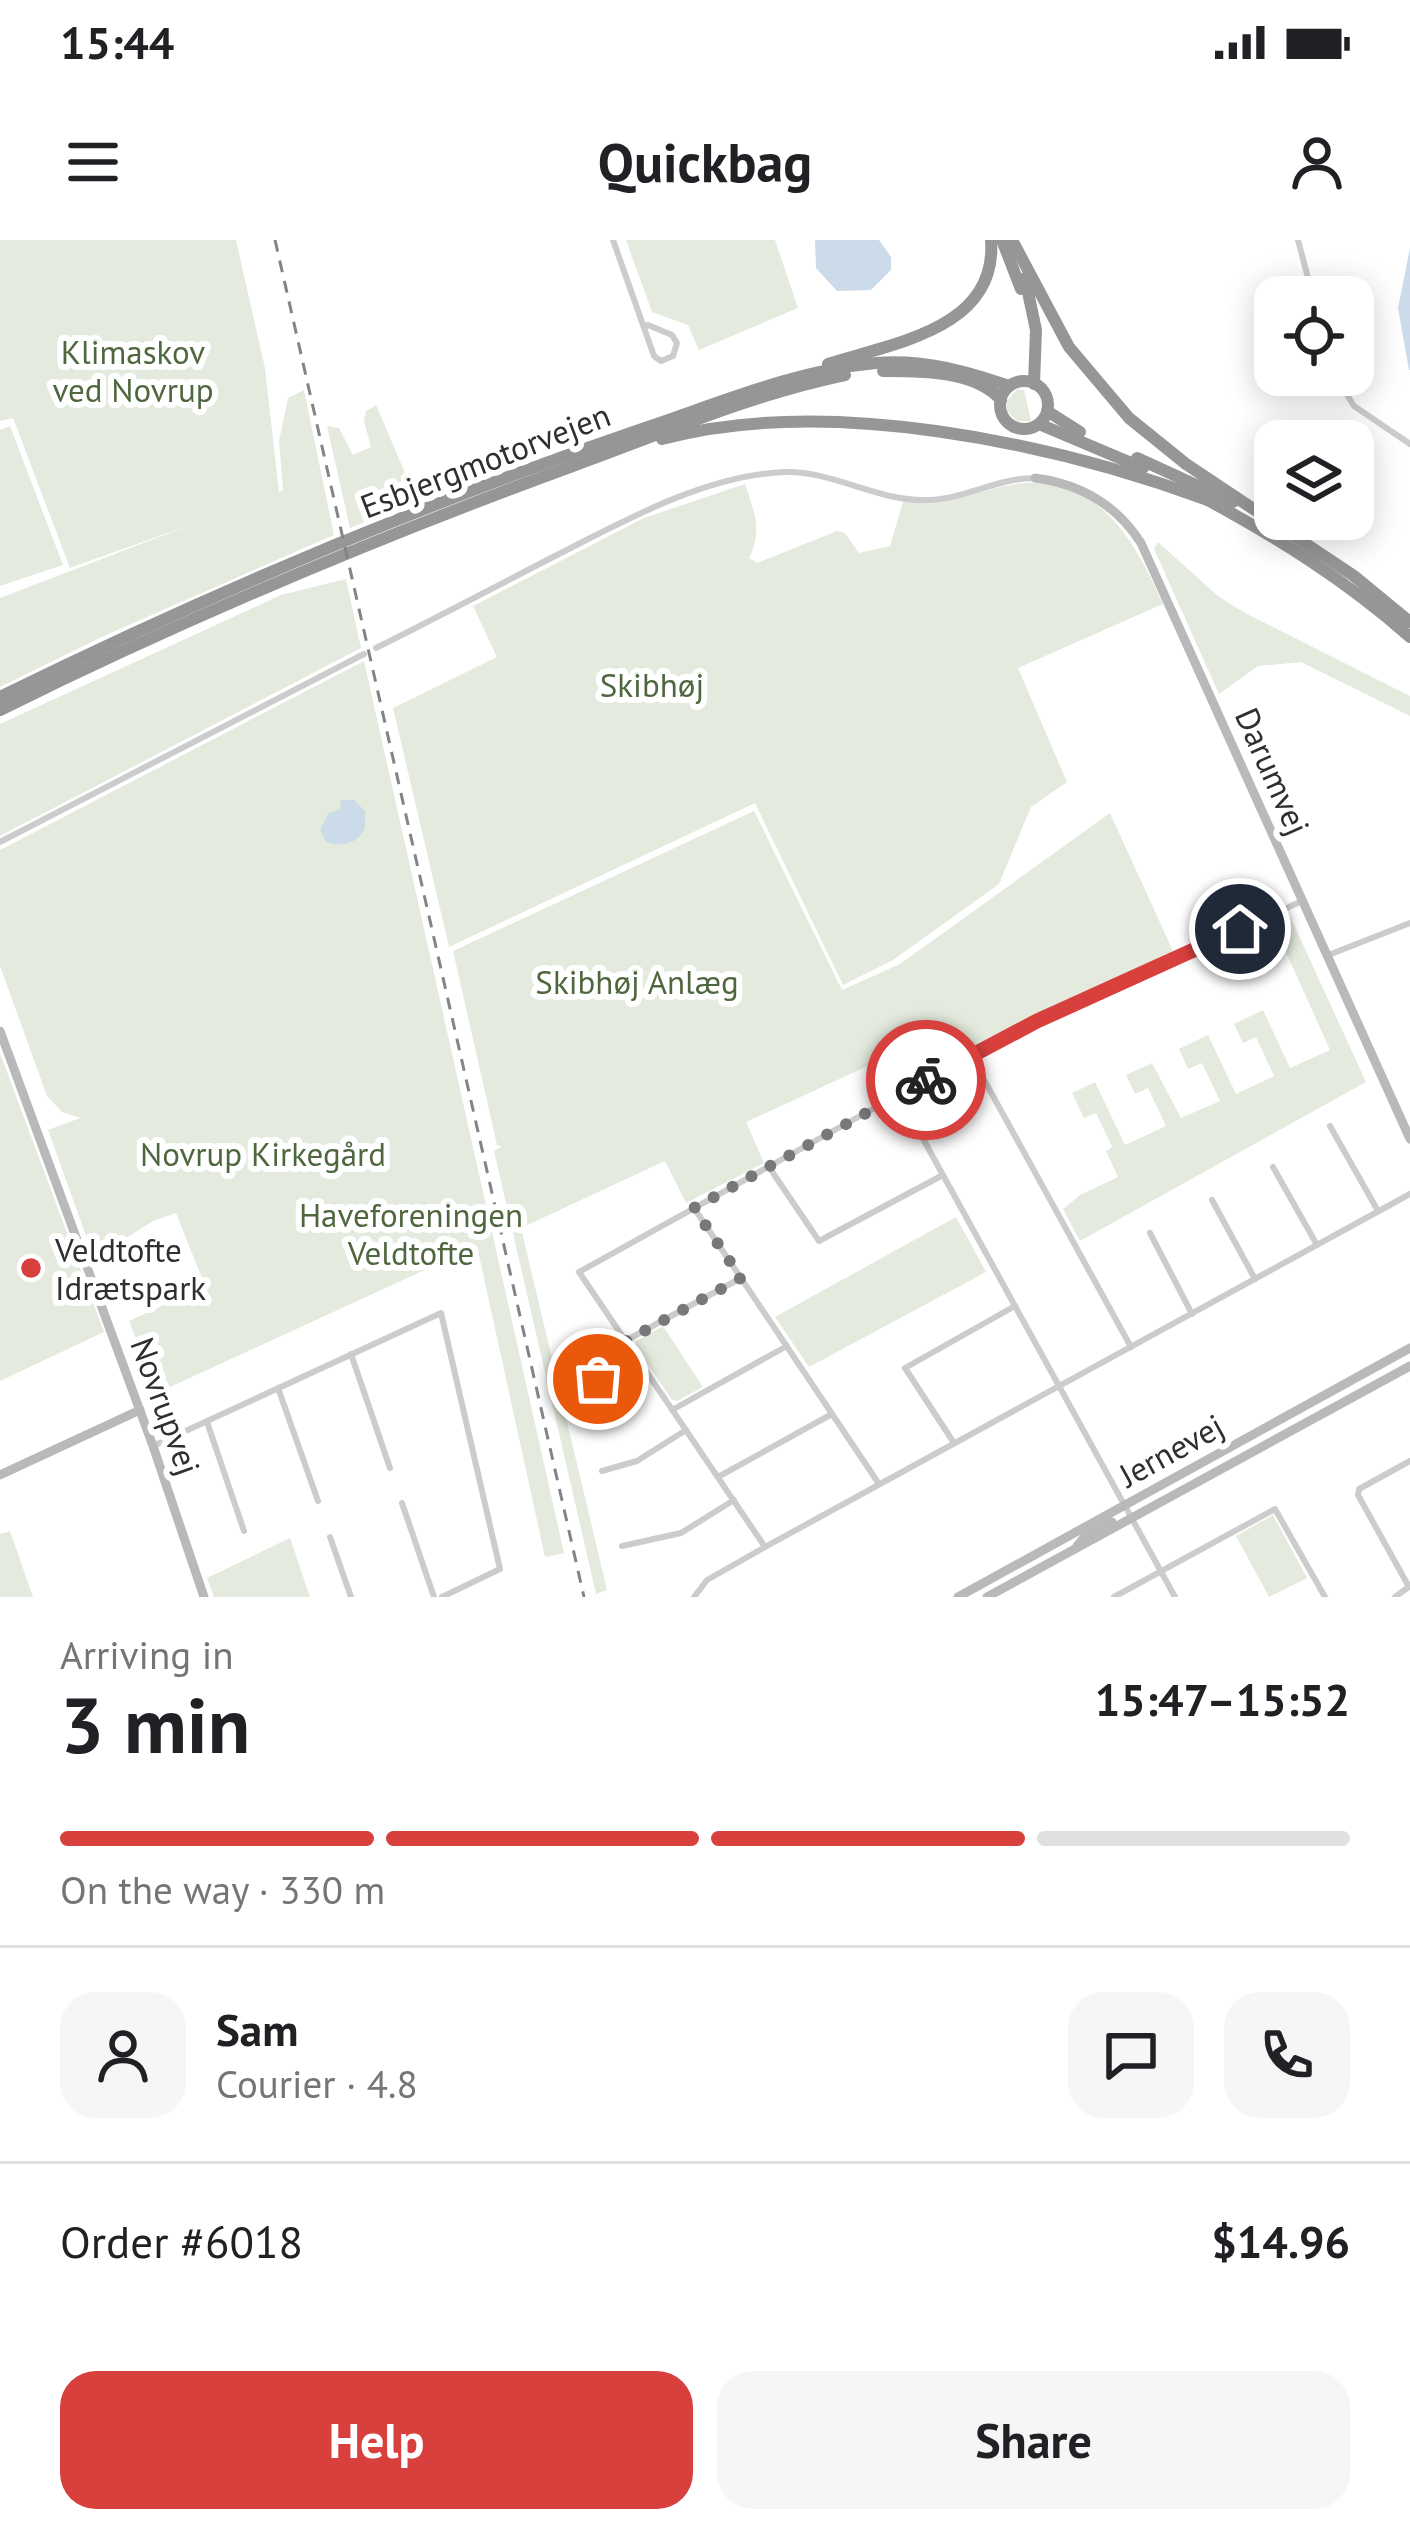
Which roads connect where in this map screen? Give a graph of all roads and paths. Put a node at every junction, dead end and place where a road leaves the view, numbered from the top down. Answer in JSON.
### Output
{"nodes":[{"id":1,"x":613,"y":240,"type":"edge"},
{"id":2,"x":991,"y":240,"type":"edge"},
{"id":3,"x":1002,"y":240,"type":"edge"},
{"id":4,"x":1012,"y":240,"type":"edge"},
{"id":5,"x":1298,"y":240,"type":"edge"},
{"id":6,"x":1307,"y":276,"type":"edge"},
{"id":7,"x":644,"y":327,"type":"junction"},
{"id":8,"x":1030,"y":382,"type":"junction"},
{"id":9,"x":1009,"y":386,"type":"junction"},
{"id":10,"x":748,"y":392,"type":"junction"},
{"id":11,"x":1348,"y":396,"type":"edge"},
{"id":12,"x":1000,"y":400,"type":"junction"},
{"id":13,"x":1047,"y":411,"type":"junction"},
{"id":14,"x":1039,"y":424,"type":"junction"},
{"id":15,"x":1410,"y":444,"type":"edge"},
{"id":16,"x":596,"y":457,"type":"junction"},
{"id":17,"x":1035,"y":478,"type":"joint"},
{"id":18,"x":1208,"y":500,"type":"junction"},
{"id":19,"x":1254,"y":507,"type":"edge"},
{"id":20,"x":1254,"y":513,"type":"edge"},
{"id":21,"x":1303,"y":540,"type":"edge"},
{"id":22,"x":1410,"y":622,"type":"edge"},
{"id":23,"x":1410,"y":637,"type":"edge"},
{"id":24,"x":376,"y":648,"type":"dead end"},
{"id":25,"x":364,"y":654,"type":"dead end"},
{"id":26,"x":0,"y":697,"type":"edge"},
{"id":27,"x":0,"y":710,"type":"edge"},
{"id":28,"x":0,"y":842,"type":"edge"},
{"id":29,"x":1302,"y":901,"type":"junction"},
{"id":30,"x":1410,"y":923,"type":"edge"},
{"id":31,"x":1326,"y":956,"type":"junction"},
{"id":32,"x":0,"y":1031,"type":"edge"},
{"id":33,"x":971,"y":1055,"type":"junction"},
{"id":34,"x":899,"y":1095,"type":"junction"},
{"id":35,"x":1330,"y":1126,"type":"dead end"},
{"id":36,"x":1410,"y":1139,"type":"edge"},
{"id":37,"x":769,"y":1166,"type":"junction"},
{"id":38,"x":1273,"y":1167,"type":"dead end"},
{"id":39,"x":943,"y":1174,"type":"junction"},
{"id":40,"x":1410,"y":1193,"type":"edge"},
{"id":41,"x":1212,"y":1200,"type":"dead end"},
{"id":42,"x":694,"y":1208,"type":"junction"},
{"id":43,"x":1378,"y":1211,"type":"junction"},
{"id":44,"x":1150,"y":1234,"type":"dead end"},
{"id":45,"x":1317,"y":1245,"type":"junction"},
{"id":46,"x":741,"y":1278,"type":"junction"},
{"id":47,"x":1255,"y":1279,"type":"junction"},
{"id":48,"x":1016,"y":1306,"type":"junction"},
{"id":49,"x":1192,"y":1314,"type":"junction"},
{"id":50,"x":626,"y":1341,"type":"junction"},
{"id":51,"x":787,"y":1346,"type":"junction"},
{"id":52,"x":1131,"y":1347,"type":"junction"},
{"id":53,"x":1410,"y":1348,"type":"edge"},
{"id":54,"x":351,"y":1354,"type":"junction"},
{"id":55,"x":637,"y":1358,"type":"junction"},
{"id":56,"x":1410,"y":1366,"type":"edge"},
{"id":57,"x":1059,"y":1386,"type":"junction"},
{"id":58,"x":278,"y":1388,"type":"junction"},
{"id":59,"x":582,"y":1388,"type":"dead end"},
{"id":60,"x":140,"y":1410,"type":"junction"},
{"id":61,"x":672,"y":1410,"type":"junction"},
{"id":62,"x":832,"y":1414,"type":"junction"},
{"id":63,"x":207,"y":1422,"type":"junction"},
{"id":64,"x":686,"y":1430,"type":"junction"},
{"id":65,"x":954,"y":1443,"type":"junction"},
{"id":66,"x":153,"y":1446,"type":"junction"},
{"id":67,"x":1410,"y":1461,"type":"edge"},
{"id":68,"x":390,"y":1468,"type":"dead end"},
{"id":69,"x":602,"y":1471,"type":"dead end"},
{"id":70,"x":0,"y":1475,"type":"edge"},
{"id":71,"x":718,"y":1477,"type":"junction"},
{"id":72,"x":879,"y":1484,"type":"junction"},
{"id":73,"x":734,"y":1500,"type":"junction"},
{"id":74,"x":318,"y":1501,"type":"dead end"},
{"id":75,"x":402,"y":1504,"type":"dead end"},
{"id":76,"x":1128,"y":1513,"type":"junction"},
{"id":77,"x":244,"y":1531,"type":"dead end"},
{"id":78,"x":330,"y":1537,"type":"dead end"},
{"id":79,"x":622,"y":1546,"type":"dead end"},
{"id":80,"x":765,"y":1547,"type":"junction"},
{"id":81,"x":1161,"y":1571,"type":"junction"},
{"id":82,"x":1409,"y":1586,"type":"edge"},
{"id":83,"x":204,"y":1597,"type":"edge"},
{"id":84,"x":352,"y":1597,"type":"edge"},
{"id":85,"x":438,"y":1597,"type":"edge"},
{"id":86,"x":694,"y":1597,"type":"edge"},
{"id":87,"x":958,"y":1597,"type":"edge"},
{"id":88,"x":987,"y":1597,"type":"edge"},
{"id":89,"x":1114,"y":1597,"type":"edge"},
{"id":90,"x":1175,"y":1597,"type":"edge"},
{"id":91,"x":1325,"y":1597,"type":"edge"},
{"id":92,"x":1395,"y":1597,"type":"edge"}],
"edges":[{"from":1,"to":7,"type":"street"},
{"from":2,"to":10,"type":"highway"},
{"from":3,"to":8,"type":"highway"},
{"from":4,"to":8,"type":"highway"},
{"from":4,"to":19,"type":"highway"},
{"from":5,"to":6,"type":"street"},
{"from":7,"to":7,"type":"street"},
{"from":8,"to":9,"type":"highway"},
{"from":8,"to":13,"type":"highway"},
{"from":9,"to":10,"type":"highway","name":"Esbjergmotorvejen"},
{"from":9,"to":12,"type":"highway"},
{"from":10,"to":26,"type":"highway","name":"Esbjergmotorvejen"},
{"from":11,"to":15,"type":"street"},
{"from":12,"to":14,"type":"highway"},
{"from":12,"to":16,"type":"highway","name":"Esbjergmotorvejen"},
{"from":13,"to":14,"type":"highway"},
{"from":13,"to":20,"type":"highway"},
{"from":14,"to":18,"type":"highway"},
{"from":16,"to":18,"type":"highway"},
{"from":16,"to":27,"type":"highway","name":"Esbjergmotorvejen"},
{"from":17,"to":24,"type":"street"},
{"from":17,"to":29,"type":"street","name":"Darumvej"},
{"from":18,"to":23,"type":"highway"},
{"from":21,"to":22,"type":"highway"},
{"from":25,"to":28,"type":"street"},
{"from":29,"to":31,"type":"street","name":"Darumvej"},
{"from":29,"to":33,"type":"street"},
{"from":30,"to":31,"type":"street"},
{"from":31,"to":36,"type":"street","name":"Darumvej"},
{"from":32,"to":60,"type":"street","name":"Novrupvej"},
{"from":33,"to":34,"type":"street"},
{"from":33,"to":52,"type":"street"},
{"from":34,"to":37,"type":"street"},
{"from":34,"to":39,"type":"street"},
{"from":35,"to":43,"type":"street"},
{"from":37,"to":39,"type":"street"},
{"from":37,"to":42,"type":"street"},
{"from":38,"to":45,"type":"street"},
{"from":39,"to":48,"type":"street"},
{"from":40,"to":43,"type":"street"},
{"from":41,"to":47,"type":"street"},
{"from":42,"to":46,"type":"street"},
{"from":42,"to":50,"type":"street"},
{"from":43,"to":45,"type":"street"},
{"from":44,"to":49,"type":"street"},
{"from":45,"to":47,"type":"street"},
{"from":46,"to":50,"type":"street"},
{"from":46,"to":51,"type":"street"},
{"from":47,"to":49,"type":"street"},
{"from":48,"to":57,"type":"street"},
{"from":48,"to":65,"type":"street"},
{"from":49,"to":52,"type":"street"},
{"from":50,"to":55,"type":"street"},
{"from":51,"to":61,"type":"street"},
{"from":51,"to":62,"type":"street"},
{"from":52,"to":57,"type":"street"},
{"from":53,"to":76,"type":"street","name":"Jernevej"},
{"from":54,"to":58,"type":"street"},
{"from":54,"to":68,"type":"street"},
{"from":54,"to":85,"type":"street"},
{"from":55,"to":59,"type":"street"},
{"from":55,"to":61,"type":"street"},
{"from":56,"to":76,"type":"street","name":"Jernevej"},
{"from":57,"to":65,"type":"street"},
{"from":57,"to":76,"type":"street"},
{"from":58,"to":63,"type":"street"},
{"from":58,"to":74,"type":"street"},
{"from":60,"to":66,"type":"street","name":"Novrupvej"},
{"from":60,"to":70,"type":"street"},
{"from":61,"to":64,"type":"street"},
{"from":62,"to":71,"type":"street"},
{"from":62,"to":72,"type":"street"},
{"from":63,"to":66,"type":"street"},
{"from":63,"to":77,"type":"street"},
{"from":64,"to":69,"type":"street"},
{"from":64,"to":71,"type":"street"},
{"from":65,"to":72,"type":"street"},
{"from":66,"to":83,"type":"street","name":"Novrupvej"},
{"from":67,"to":82,"type":"street"},
{"from":71,"to":73,"type":"street"},
{"from":72,"to":80,"type":"street"},
{"from":73,"to":79,"type":"street"},
{"from":73,"to":80,"type":"street"},
{"from":75,"to":85,"type":"street"},
{"from":76,"to":81,"type":"street"},
{"from":76,"to":87,"type":"street","name":"Jernevej"},
{"from":76,"to":88,"type":"street"},
{"from":78,"to":84,"type":"street"},
{"from":80,"to":86,"type":"street"},
{"from":81,"to":89,"type":"street"},
{"from":81,"to":90,"type":"street"},
{"from":81,"to":91,"type":"street"},
{"from":82,"to":92,"type":"street"}]}
